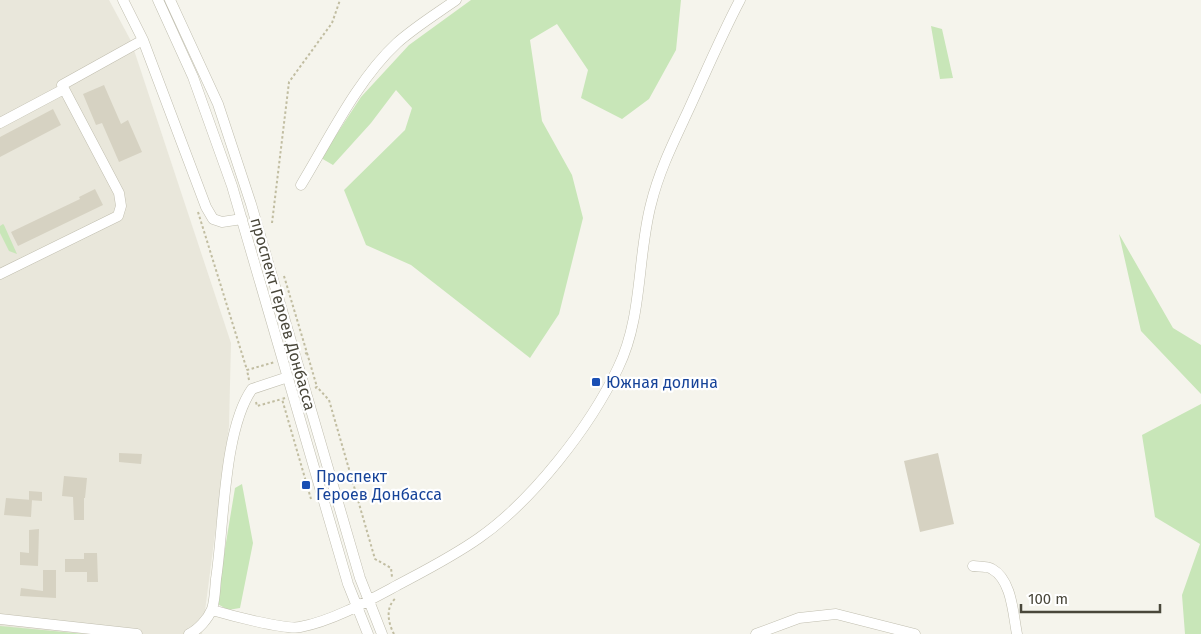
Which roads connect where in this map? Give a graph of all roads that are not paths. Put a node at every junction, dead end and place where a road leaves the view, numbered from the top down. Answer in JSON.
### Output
{"nodes":[{"id":1,"x":123,"y":0,"type":"edge"},
{"id":2,"x":158,"y":0,"type":"edge"},
{"id":3,"x":170,"y":0,"type":"edge"},
{"id":4,"x":456,"y":0,"type":"edge"},
{"id":5,"x":740,"y":0,"type":"edge"},
{"id":6,"x":142,"y":40,"type":"junction"},
{"id":7,"x":64,"y":88,"type":"junction"},
{"id":8,"x":0,"y":122,"type":"edge"},
{"id":9,"x":301,"y":185,"type":"dead end"},
{"id":10,"x":242,"y":219,"type":"junction"},
{"id":11,"x":0,"y":274,"type":"edge"},
{"id":12,"x":288,"y":377,"type":"junction"},
{"id":13,"x":972,"y":566,"type":"dead end"},
{"id":14,"x":367,"y":601,"type":"junction"},
{"id":15,"x":356,"y":607,"type":"junction"},
{"id":16,"x":212,"y":610,"type":"junction"},
{"id":17,"x":0,"y":619,"type":"edge"},
{"id":18,"x":138,"y":634,"type":"edge"},
{"id":19,"x":189,"y":634,"type":"edge"},
{"id":20,"x":368,"y":634,"type":"edge"},
{"id":21,"x":382,"y":634,"type":"edge"},
{"id":22,"x":756,"y":634,"type":"edge"},
{"id":23,"x":915,"y":634,"type":"edge"},
{"id":24,"x":1017,"y":634,"type":"edge"}],
"edges":[{"from":1,"to":6,"type":"street"},
{"from":2,"to":10,"type":"street","name":"проспект Героев Донбасса"},
{"from":3,"to":14,"type":"street","name":"проспект Героев Донбасса"},
{"from":4,"to":9,"type":"street"},
{"from":5,"to":14,"type":"street"},
{"from":6,"to":7,"type":"street"},
{"from":6,"to":10,"type":"street"},
{"from":7,"to":8,"type":"street"},
{"from":7,"to":11,"type":"street"},
{"from":10,"to":12,"type":"street","name":"проспект Героев Донбасса"},
{"from":12,"to":15,"type":"street","name":"проспект Героев Донбасса"},
{"from":12,"to":16,"type":"street"},
{"from":13,"to":24,"type":"street"},
{"from":14,"to":15,"type":"street"},
{"from":14,"to":21,"type":"street","name":"проспект Героев Донбасса"},
{"from":15,"to":16,"type":"street"},
{"from":15,"to":20,"type":"street","name":"проспект Героев Донбасса"},
{"from":16,"to":19,"type":"street"},
{"from":17,"to":18,"type":"street"},
{"from":22,"to":23,"type":"street"}]}
